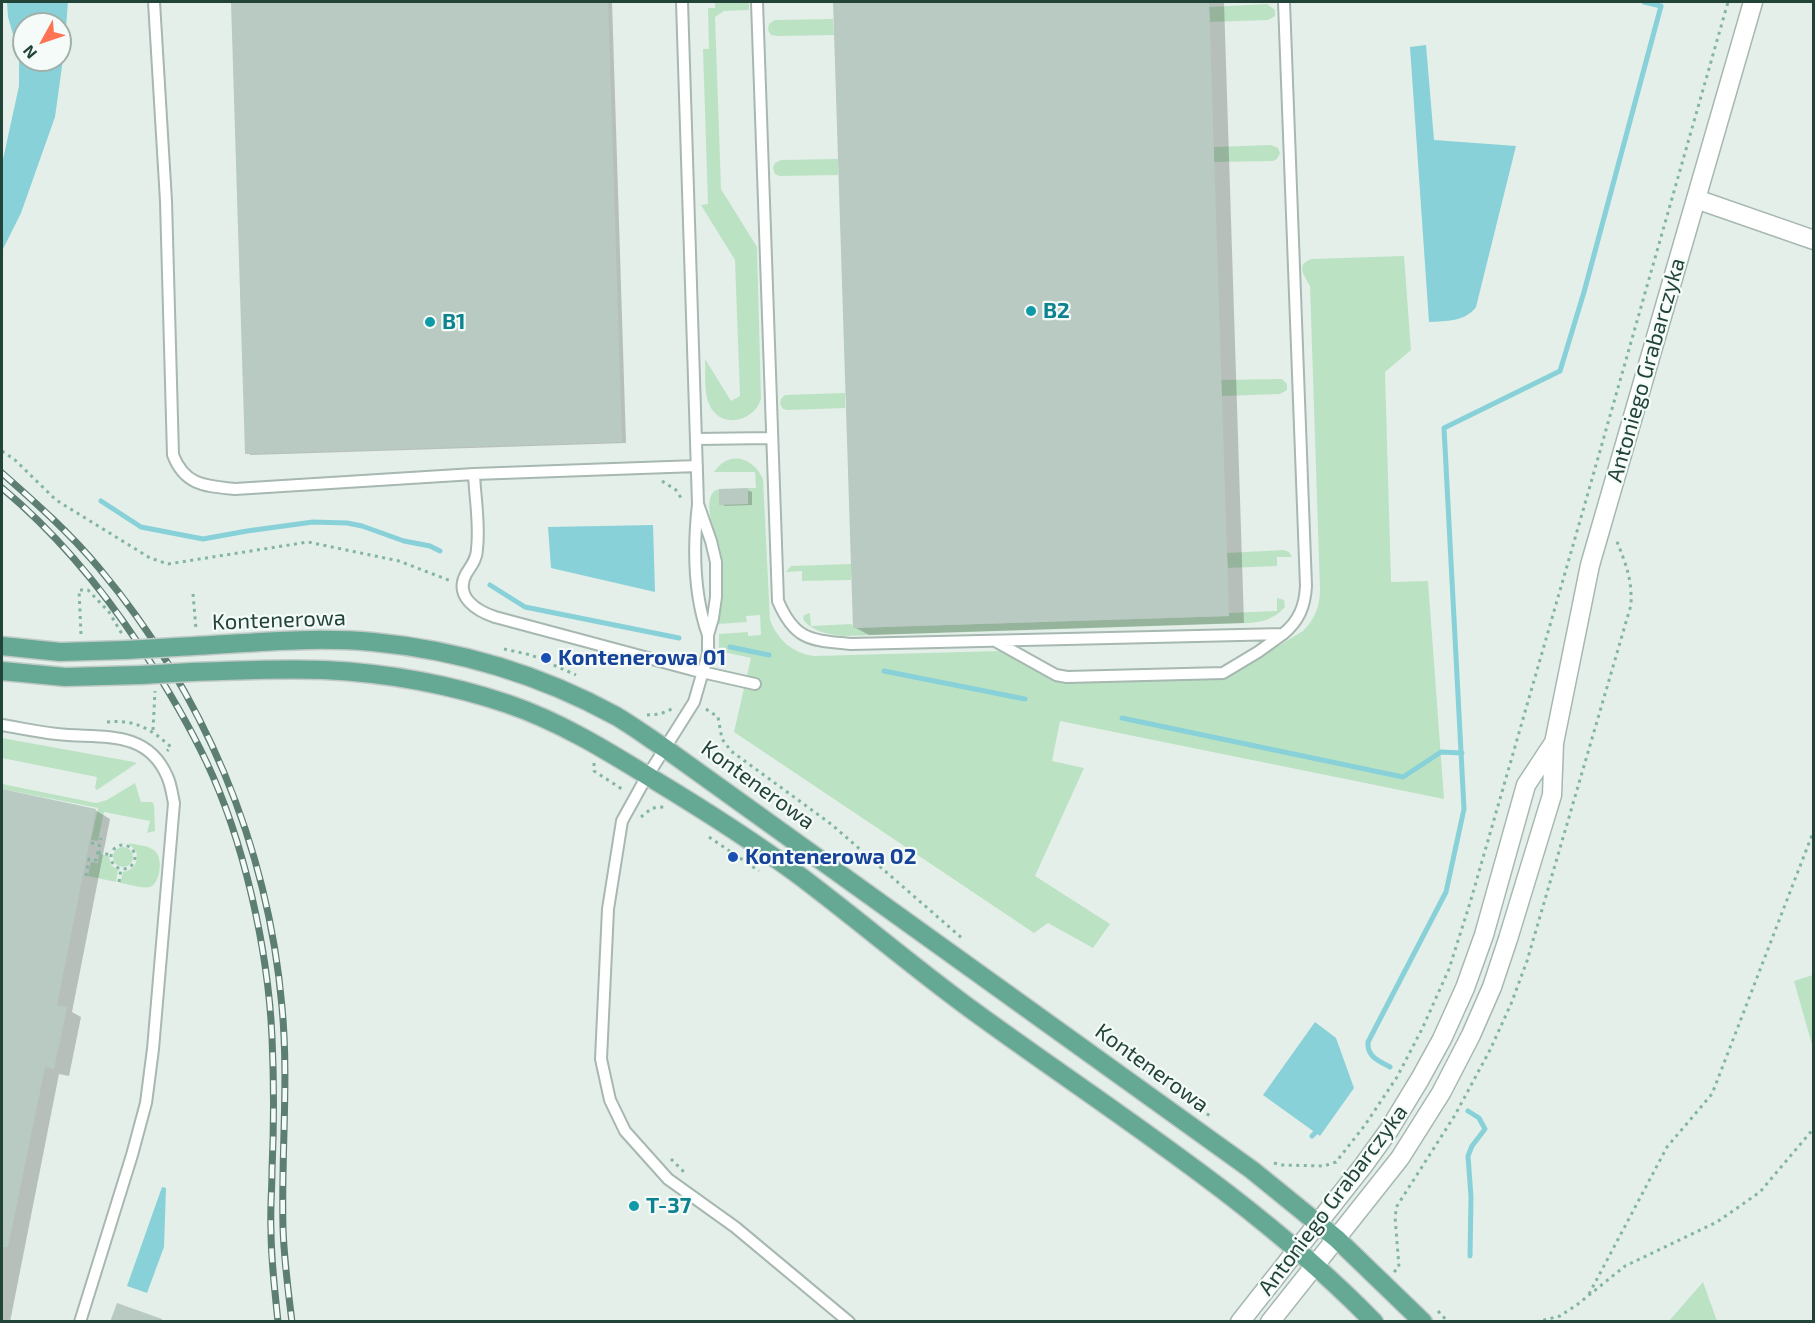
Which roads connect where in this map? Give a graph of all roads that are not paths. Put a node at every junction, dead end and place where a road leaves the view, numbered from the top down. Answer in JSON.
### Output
{"nodes":[{"id":1,"x":154,"y":2,"type":"edge"},
{"id":2,"x":682,"y":2,"type":"edge"},
{"id":3,"x":757,"y":2,"type":"edge"},
{"id":4,"x":1284,"y":2,"type":"edge"},
{"id":5,"x":1753,"y":2,"type":"edge"},
{"id":6,"x":1696,"y":199,"type":"junction"},
{"id":7,"x":1814,"y":240,"type":"edge"},
{"id":8,"x":771,"y":438,"type":"junction"},
{"id":9,"x":696,"y":439,"type":"junction"},
{"id":10,"x":697,"y":466,"type":"junction"},
{"id":11,"x":474,"y":474,"type":"junction"},
{"id":12,"x":698,"y":504,"type":"junction"},
{"id":13,"x":708,"y":634,"type":"junction"},
{"id":14,"x":1283,"y":634,"type":"junction"},
{"id":15,"x":994,"y":641,"type":"junction"},
{"id":16,"x":2,"y":646,"type":"edge"},
{"id":17,"x":2,"y":671,"type":"edge"},
{"id":18,"x":704,"y":672,"type":"junction"},
{"id":19,"x":755,"y":684,"type":"dead end"},
{"id":20,"x":2,"y":724,"type":"edge"},
{"id":21,"x":1554,"y":743,"type":"junction"},
{"id":22,"x":666,"y":749,"type":"junction"},
{"id":23,"x":648,"y":775,"type":"junction"},
{"id":24,"x":1318,"y":1223,"type":"junction"},
{"id":25,"x":1337,"y":1239,"type":"junction"},
{"id":26,"x":1297,"y":1250,"type":"junction"},
{"id":27,"x":1316,"y":1266,"type":"junction"},
{"id":28,"x":80,"y":1322,"type":"edge"},
{"id":29,"x":849,"y":1322,"type":"edge"},
{"id":30,"x":1240,"y":1322,"type":"edge"},
{"id":31,"x":1270,"y":1322,"type":"edge"},
{"id":32,"x":1374,"y":1322,"type":"edge"},
{"id":33,"x":1423,"y":1322,"type":"edge"}],
"edges":[{"from":1,"to":11,"type":"lane"},
{"from":2,"to":9,"type":"lane"},
{"from":3,"to":8,"type":"lane"},
{"from":4,"to":14,"type":"lane"},
{"from":5,"to":6,"type":"street","name":"Antoniego Grabarczyka"},
{"from":6,"to":7,"type":"street"},
{"from":6,"to":21,"type":"street","name":"Antoniego Grabarczyka"},
{"from":8,"to":9,"type":"lane"},
{"from":8,"to":15,"type":"lane"},
{"from":9,"to":10,"type":"lane"},
{"from":10,"to":11,"type":"lane"},
{"from":10,"to":12,"type":"lane"},
{"from":11,"to":18,"type":"lane"},
{"from":12,"to":13,"type":"lane"},
{"from":12,"to":13,"type":"lane"},
{"from":13,"to":18,"type":"lane"},
{"from":14,"to":15,"type":"lane"},
{"from":14,"to":15,"type":"lane"},
{"from":16,"to":22,"type":"main road","name":"Kontenerowa","bridge":true},
{"from":17,"to":23,"type":"main road","bridge":true},
{"from":18,"to":19,"type":"lane"},
{"from":18,"to":22,"type":"lane"},
{"from":20,"to":28,"type":"lane"},
{"from":21,"to":24,"type":"street","name":"Antoniego Grabarczyka"},
{"from":21,"to":25,"type":"street","name":"Antoniego Grabarczyka"},
{"from":22,"to":23,"type":"lane"},
{"from":22,"to":24,"type":"main road","name":"Kontenerowa"},
{"from":23,"to":26,"type":"main road"},
{"from":23,"to":29,"type":"lane"},
{"from":24,"to":25,"type":"main road","name":"Kontenerowa"},
{"from":24,"to":26,"type":"street","name":"Antoniego Grabarczyka"},
{"from":25,"to":27,"type":"street","name":"Antoniego Grabarczyka"},
{"from":25,"to":33,"type":"main road","name":"Kontenerowa"},
{"from":26,"to":27,"type":"main road"},
{"from":26,"to":30,"type":"street","name":"Antoniego Grabarczyka"},
{"from":27,"to":31,"type":"street","name":"Antoniego Grabarczyka"},
{"from":27,"to":32,"type":"main road"}]}
